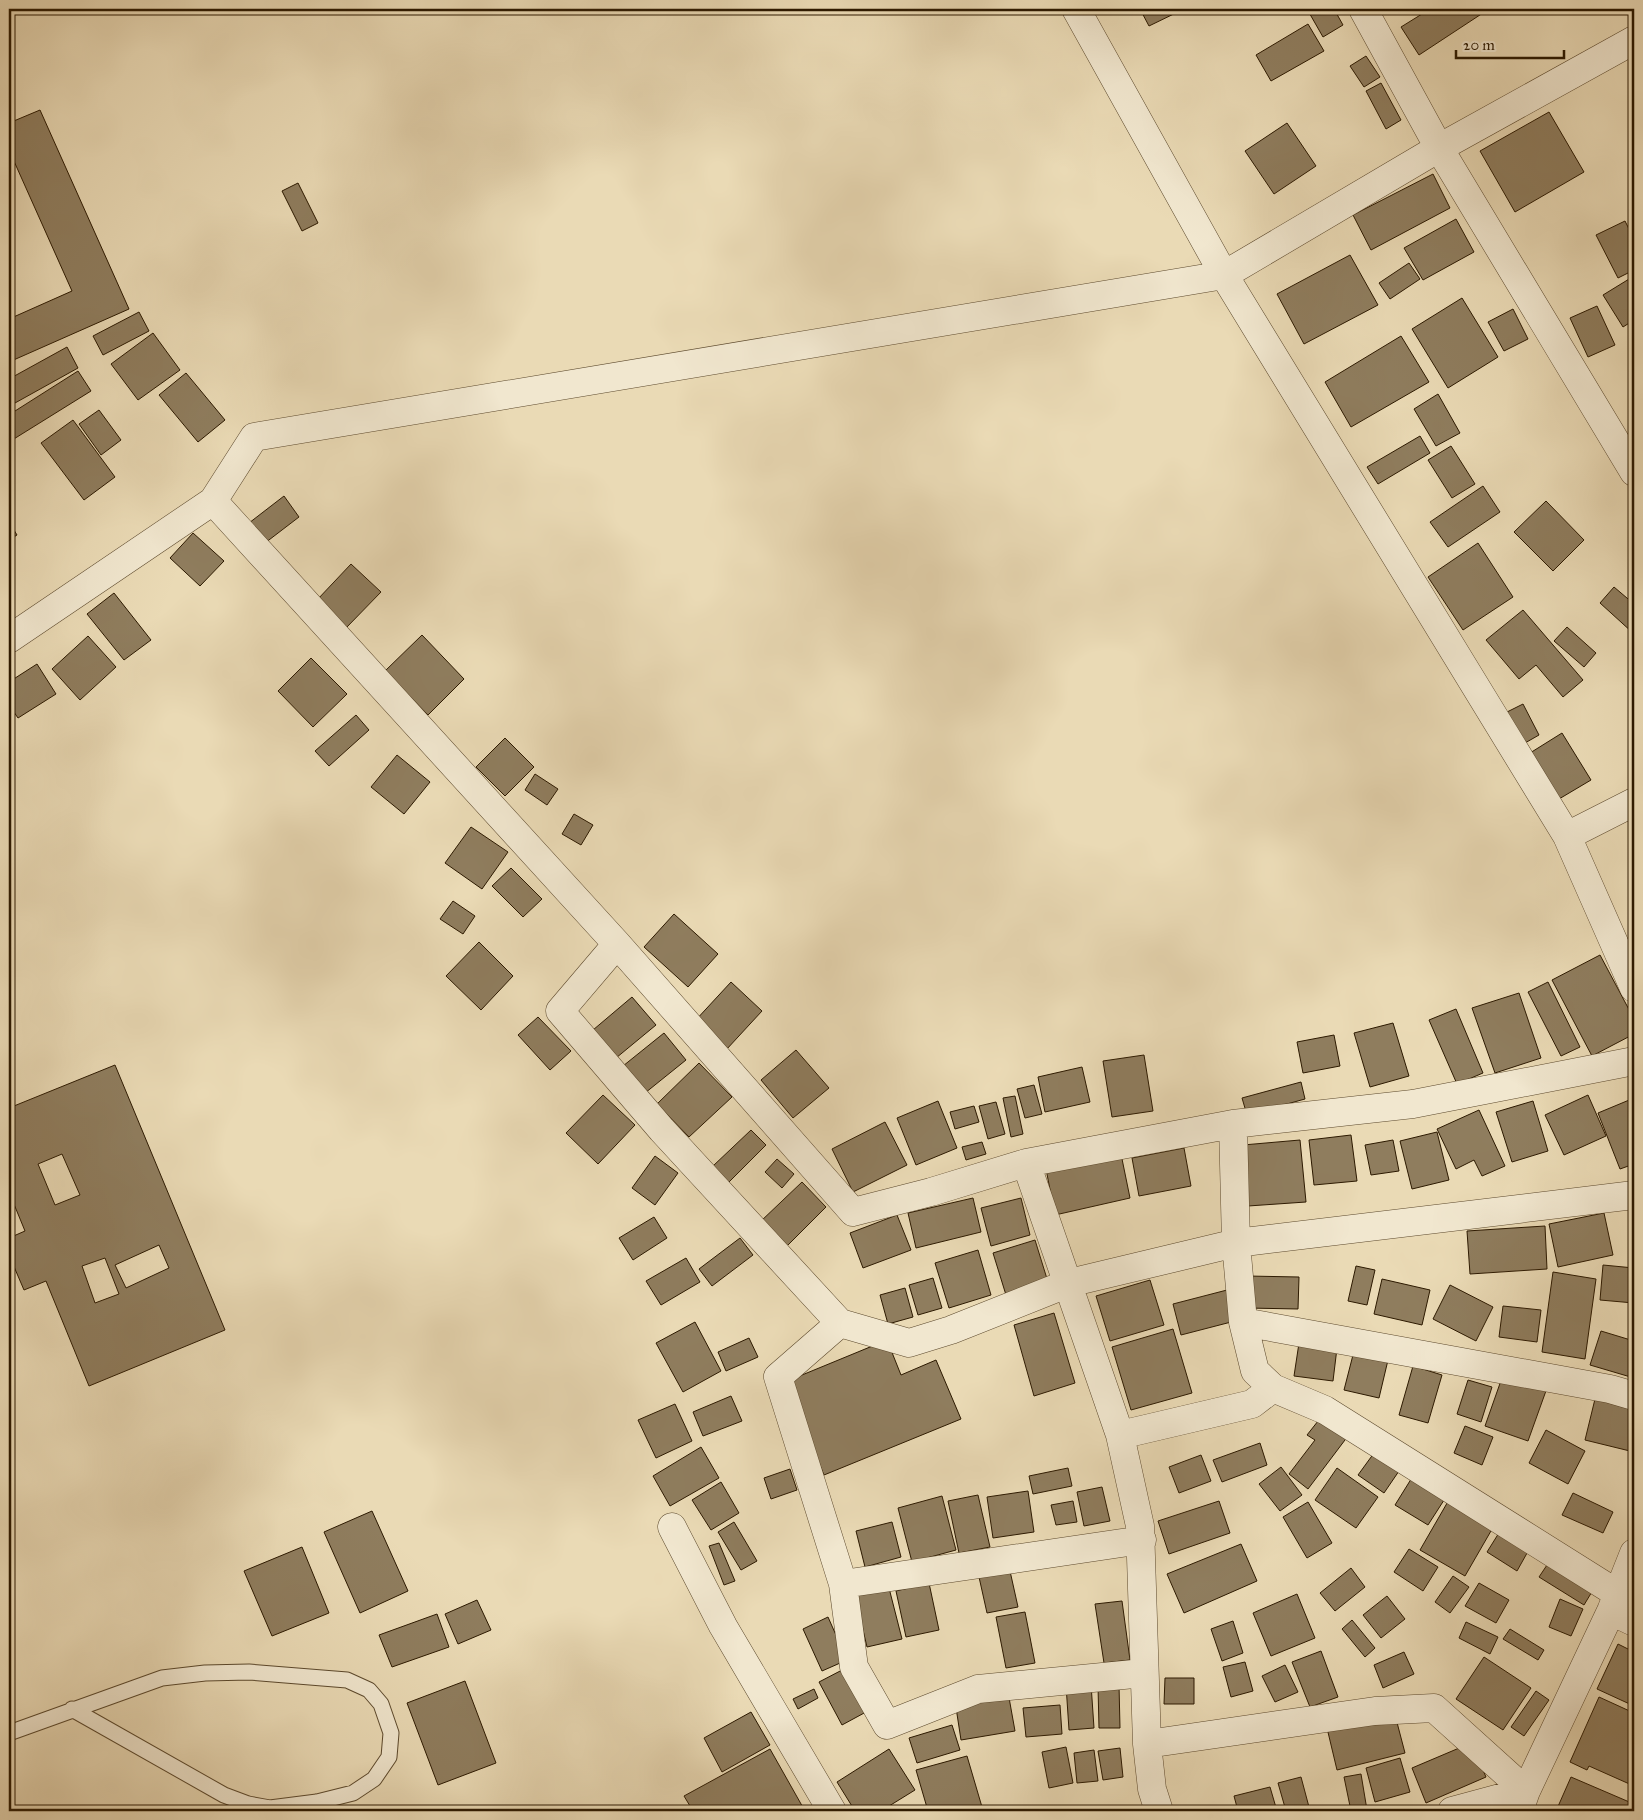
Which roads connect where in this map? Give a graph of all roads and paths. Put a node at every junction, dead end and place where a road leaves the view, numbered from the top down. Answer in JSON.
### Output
{"nodes":[{"id":1,"x":1076,"y":9,"type":"edge"},
{"id":2,"x":1363,"y":9,"type":"edge"},
{"id":3,"x":1634,"y":40,"type":"edge"},
{"id":4,"x":1439,"y":148,"type":"junction"},
{"id":5,"x":1224,"y":275,"type":"junction"},
{"id":6,"x":1634,"y":472,"type":"edge"},
{"id":7,"x":213,"y":501,"type":"junction"},
{"id":8,"x":9,"y":638,"type":"edge"},
{"id":9,"x":1634,"y":802,"type":"edge"},
{"id":10,"x":1567,"y":836,"type":"junction"},
{"id":11,"x":617,"y":944,"type":"junction"},
{"id":12,"x":1634,"y":988,"type":"edge"},
{"id":13,"x":1634,"y":1061,"type":"edge"},
{"id":14,"x":1233,"y":1124,"type":"junction"},
{"id":15,"x":1026,"y":1163,"type":"junction"},
{"id":16,"x":1634,"y":1194,"type":"edge"},
{"id":17,"x":1236,"y":1243,"type":"junction"},
{"id":18,"x":1069,"y":1283,"type":"junction"},
{"id":19,"x":1243,"y":1322,"type":"junction"},
{"id":20,"x":840,"y":1323,"type":"junction"},
{"id":21,"x":1273,"y":1388,"type":"junction"},
{"id":22,"x":1634,"y":1396,"type":"edge"},
{"id":23,"x":1120,"y":1435,"type":"junction"},
{"id":24,"x":672,"y":1527,"type":"dead end"},
{"id":25,"x":1142,"y":1540,"type":"junction"},
{"id":26,"x":1634,"y":1553,"type":"edge"},
{"id":27,"x":843,"y":1584,"type":"junction"},
{"id":28,"x":1621,"y":1609,"type":"edge"},
{"id":29,"x":1144,"y":1673,"type":"junction"},
{"id":30,"x":72,"y":1709,"type":"junction"},
{"id":31,"x":9,"y":1733,"type":"edge"},
{"id":32,"x":1147,"y":1744,"type":"junction"},
{"id":33,"x":1522,"y":1801,"type":"edge"},
{"id":34,"x":832,"y":1811,"type":"edge"},
{"id":35,"x":1159,"y":1811,"type":"edge"},
{"id":36,"x":1452,"y":1811,"type":"edge"}],
"edges":[{"from":1,"to":5,"type":"street"},
{"from":2,"to":4,"type":"street"},
{"from":3,"to":4,"type":"street"},
{"from":4,"to":5,"type":"street"},
{"from":4,"to":6,"type":"street"},
{"from":5,"to":7,"type":"street"},
{"from":5,"to":10,"type":"street"},
{"from":7,"to":8,"type":"street"},
{"from":7,"to":11,"type":"street"},
{"from":9,"to":10,"type":"street"},
{"from":10,"to":12,"type":"street"},
{"from":11,"to":15,"type":"street"},
{"from":11,"to":20,"type":"street"},
{"from":13,"to":14,"type":"street"},
{"from":14,"to":15,"type":"street"},
{"from":14,"to":17,"type":"street"},
{"from":15,"to":18,"type":"street"},
{"from":16,"to":17,"type":"street"},
{"from":17,"to":18,"type":"street"},
{"from":17,"to":19,"type":"street"},
{"from":18,"to":20,"type":"street"},
{"from":18,"to":23,"type":"street"},
{"from":19,"to":21,"type":"street"},
{"from":19,"to":22,"type":"street"},
{"from":20,"to":27,"type":"street"},
{"from":21,"to":23,"type":"street"},
{"from":21,"to":28,"type":"street"},
{"from":23,"to":25,"type":"street"},
{"from":24,"to":34,"type":"street"},
{"from":25,"to":27,"type":"street"},
{"from":25,"to":29,"type":"street"},
{"from":26,"to":28,"type":"street"},
{"from":27,"to":29,"type":"street"},
{"from":28,"to":33,"type":"street"},
{"from":29,"to":32,"type":"street"},
{"from":30,"to":30,"type":"lane"},
{"from":30,"to":31,"type":"lane"},
{"from":32,"to":33,"type":"street"},
{"from":32,"to":35,"type":"street"},
{"from":33,"to":36,"type":"street"}]}
